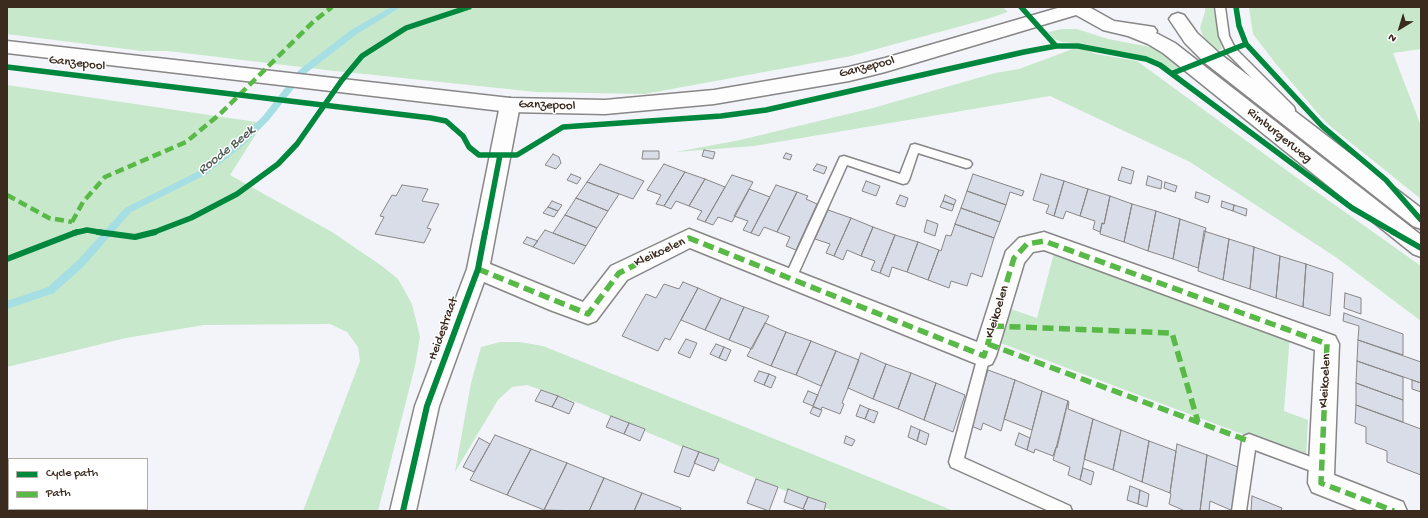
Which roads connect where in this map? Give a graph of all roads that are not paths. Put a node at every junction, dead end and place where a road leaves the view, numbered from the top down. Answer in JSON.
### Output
{"nodes":[{"id":1,"x":1078,"y":7,"type":"edge"},
{"id":2,"x":1220,"y":7,"type":"edge"},
{"id":3,"x":1181,"y":13,"type":"edge"},
{"id":4,"x":1132,"y":31,"type":"junction"},
{"id":5,"x":7,"y":46,"type":"edge"},
{"id":6,"x":510,"y":105,"type":"junction"},
{"id":7,"x":1328,"y":150,"type":"junction"},
{"id":8,"x":966,"y":164,"type":"dead end"},
{"id":9,"x":1421,"y":220,"type":"edge"},
{"id":10,"x":1421,"y":248,"type":"edge"},
{"id":11,"x":478,"y":269,"type":"junction"},
{"id":12,"x":790,"y":279,"type":"junction"},
{"id":13,"x":984,"y":356,"type":"junction"},
{"id":14,"x":1322,"y":468,"type":"junction"},
{"id":15,"x":404,"y":511,"type":"edge"},
{"id":16,"x":1065,"y":511,"type":"edge"},
{"id":17,"x":1239,"y":511,"type":"edge"},
{"id":18,"x":1394,"y":511,"type":"edge"}],
"edges":[{"from":1,"to":4,"type":"main road"},
{"from":1,"to":6,"type":"main road","name":"Ganzepool"},
{"from":2,"to":7,"type":"lane"},
{"from":3,"to":4,"type":"main road"},
{"from":3,"to":7,"type":"main road","name":"Rimburgerweg"},
{"from":4,"to":10,"type":"main road","name":"Rimburgerweg"},
{"from":5,"to":6,"type":"main road","name":"Ganzepool"},
{"from":6,"to":11,"type":"main road","name":"Heidestraat"},
{"from":7,"to":9,"type":"main road","name":"Rimburgerweg"},
{"from":8,"to":12,"type":"lane"},
{"from":11,"to":12,"type":"main road","name":"Kleikoelen"},
{"from":11,"to":15,"type":"main road","name":"Heidestraat"},
{"from":12,"to":13,"type":"main road","name":"Kleikoelen"},
{"from":13,"to":14,"type":"main road","name":"Kleikoelen"},
{"from":13,"to":16,"type":"lane"},
{"from":14,"to":17,"type":"lane"},
{"from":14,"to":18,"type":"main road","name":"Kleikoelen"}]}
